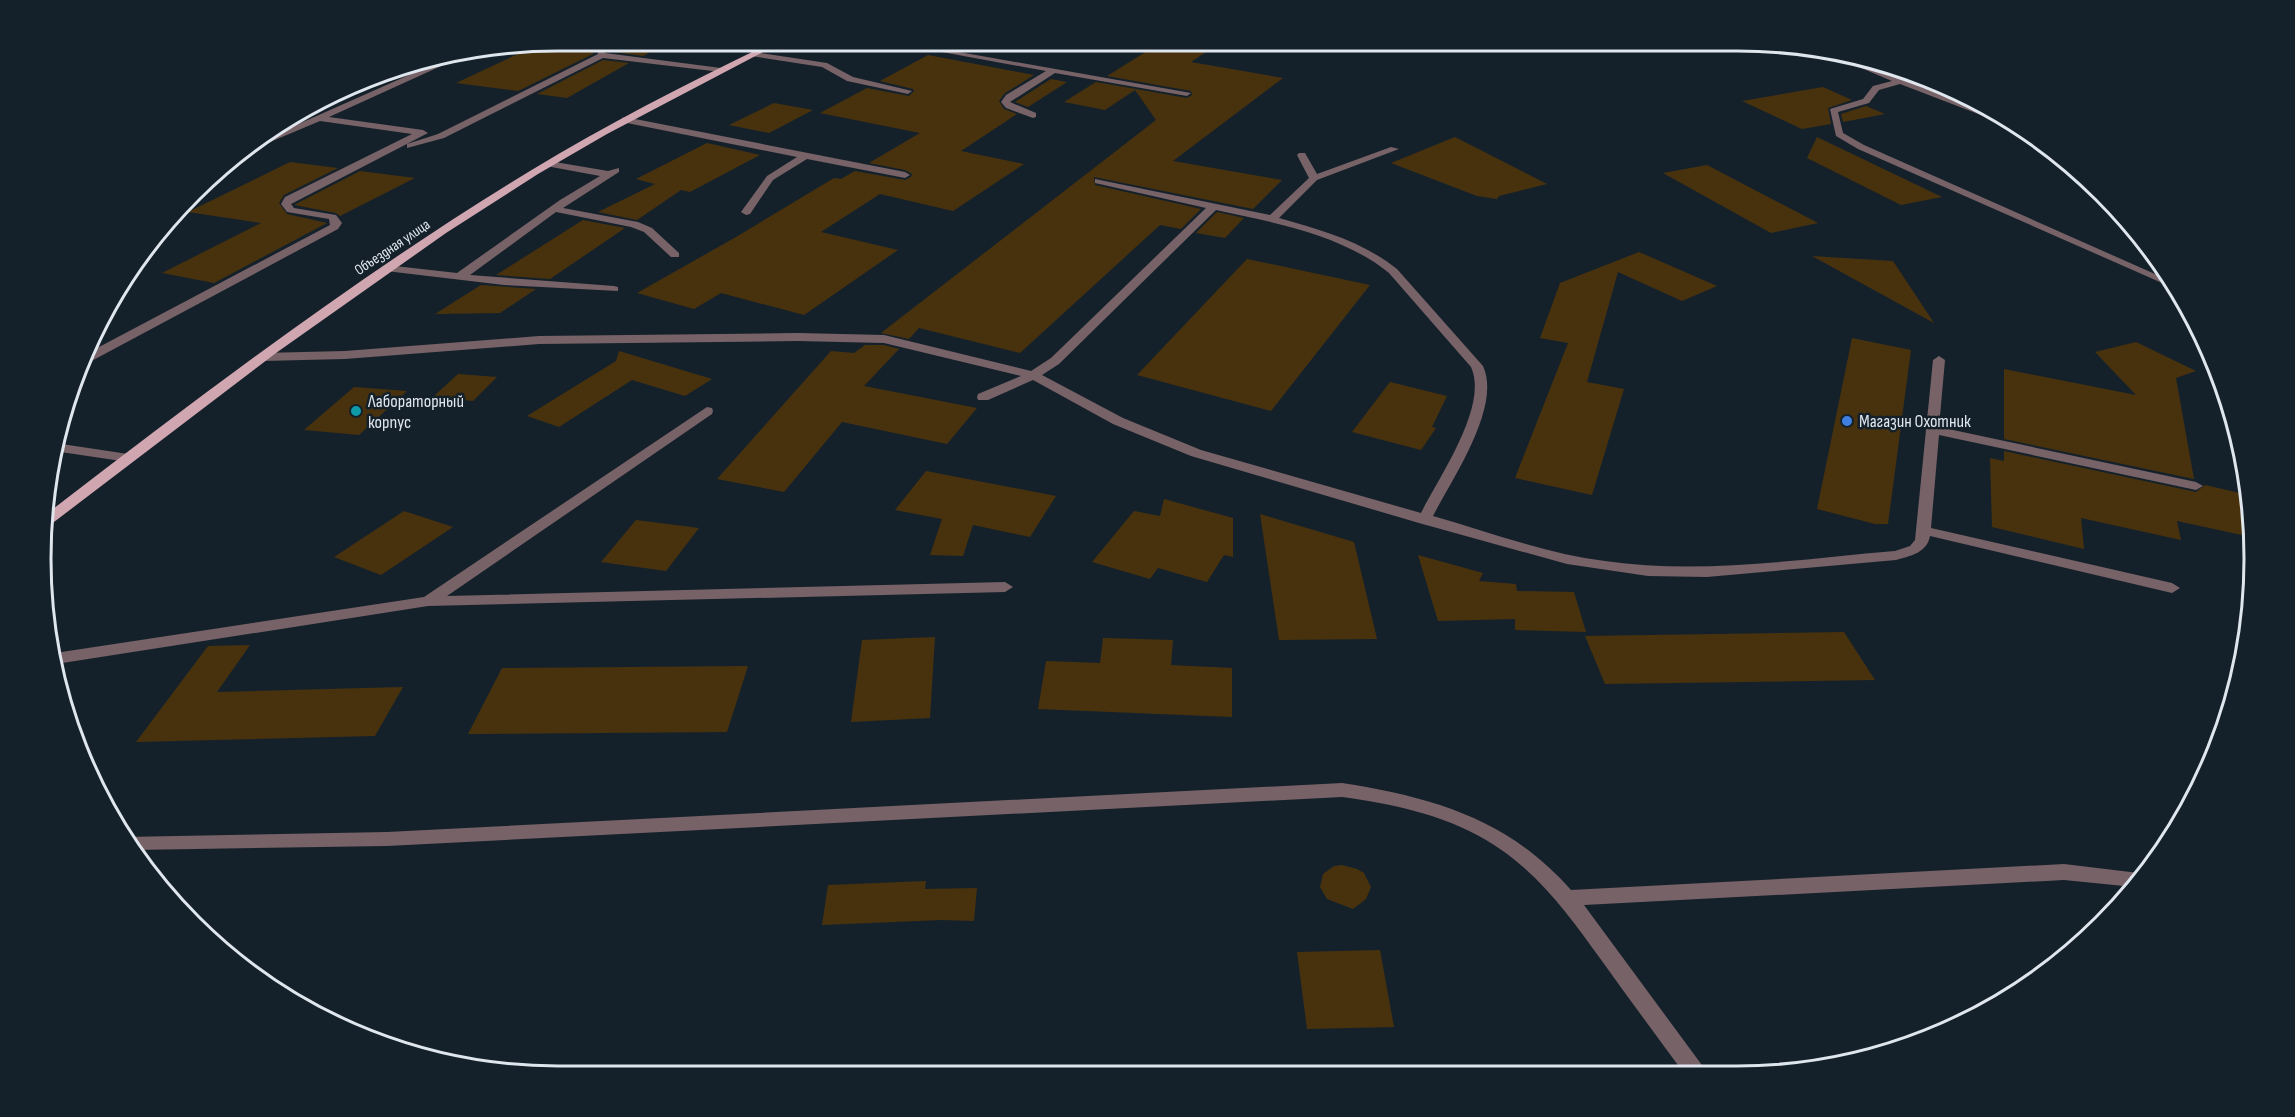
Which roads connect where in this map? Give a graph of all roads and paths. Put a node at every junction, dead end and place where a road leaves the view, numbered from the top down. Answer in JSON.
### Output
{"nodes":[{"id":1,"x":601,"y":51,"type":"edge"},
{"id":2,"x":760,"y":51,"type":"edge"},
{"id":3,"x":945,"y":51,"type":"edge"},
{"id":4,"x":754,"y":54,"type":"junction"},
{"id":5,"x":602,"y":55,"type":"junction"},
{"id":6,"x":437,"y":66,"type":"edge"},
{"id":7,"x":1871,"y":69,"type":"edge"},
{"id":8,"x":721,"y":70,"type":"junction"},
{"id":9,"x":1052,"y":71,"type":"junction"},
{"id":10,"x":1902,"y":81,"type":"junction"},
{"id":11,"x":908,"y":91,"type":"dead end"},
{"id":12,"x":1187,"y":93,"type":"dead end"},
{"id":13,"x":1973,"y":110,"type":"edge"},
{"id":14,"x":1033,"y":115,"type":"dead end"},
{"id":15,"x":319,"y":118,"type":"junction"},
{"id":16,"x":625,"y":120,"type":"junction"},
{"id":17,"x":421,"y":133,"type":"junction"},
{"id":18,"x":278,"y":136,"type":"edge"},
{"id":19,"x":441,"y":136,"type":"junction"},
{"id":20,"x":1394,"y":149,"type":"dead end"},
{"id":21,"x":1302,"y":155,"type":"dead end"},
{"id":22,"x":805,"y":156,"type":"junction"},
{"id":23,"x":360,"y":164,"type":"junction"},
{"id":24,"x":549,"y":164,"type":"junction"},
{"id":25,"x":905,"y":175,"type":"dead end"},
{"id":26,"x":1314,"y":178,"type":"junction"},
{"id":27,"x":1098,"y":181,"type":"dead end"},
{"id":28,"x":1214,"y":206,"type":"junction"},
{"id":29,"x":554,"y":209,"type":"junction"},
{"id":30,"x":746,"y":212,"type":"dead end"},
{"id":31,"x":1272,"y":219,"type":"junction"},
{"id":32,"x":675,"y":255,"type":"dead end"},
{"id":33,"x":386,"y":268,"type":"junction"},
{"id":34,"x":459,"y":277,"type":"junction"},
{"id":35,"x":2160,"y":280,"type":"edge"},
{"id":36,"x":614,"y":289,"type":"dead end"},
{"id":37,"x":94,"y":354,"type":"edge"},
{"id":38,"x":262,"y":357,"type":"junction"},
{"id":39,"x":1939,"y":360,"type":"dead end"},
{"id":40,"x":1033,"y":375,"type":"junction"},
{"id":41,"x":983,"y":397,"type":"dead end"},
{"id":42,"x":707,"y":411,"type":"dead end"},
{"id":43,"x":1934,"y":430,"type":"junction"},
{"id":44,"x":63,"y":448,"type":"edge"},
{"id":45,"x":128,"y":458,"type":"junction"},
{"id":46,"x":2196,"y":486,"type":"dead end"},
{"id":47,"x":53,"y":515,"type":"edge"},
{"id":48,"x":1424,"y":520,"type":"junction"},
{"id":49,"x":1922,"y":530,"type":"junction"},
{"id":50,"x":1005,"y":587,"type":"dead end"},
{"id":51,"x":2172,"y":588,"type":"dead end"},
{"id":52,"x":428,"y":601,"type":"junction"},
{"id":53,"x":61,"y":658,"type":"edge"},
{"id":54,"x":139,"y":843,"type":"edge"},
{"id":55,"x":2129,"y":879,"type":"edge"},
{"id":56,"x":1567,"y":898,"type":"junction"},
{"id":57,"x":1692,"y":1066,"type":"edge"}],
"edges":[{"from":1,"to":5,"type":"street"},
{"from":2,"to":4,"type":"main road","name":"Объездная улица"},
{"from":3,"to":9,"type":"street"},
{"from":4,"to":8,"type":"main road","name":"Объездная улица"},
{"from":4,"to":11,"type":"street"},
{"from":5,"to":8,"type":"street"},
{"from":5,"to":19,"type":"street"},
{"from":6,"to":15,"type":"street"},
{"from":7,"to":10,"type":"street"},
{"from":8,"to":16,"type":"main road","name":"Объездная улица"},
{"from":9,"to":12,"type":"street"},
{"from":9,"to":14,"type":"street"},
{"from":10,"to":13,"type":"street"},
{"from":10,"to":35,"type":"street"},
{"from":15,"to":17,"type":"street"},
{"from":15,"to":18,"type":"street"},
{"from":16,"to":22,"type":"street"},
{"from":16,"to":24,"type":"main road","name":"Объездная улица"},
{"from":17,"to":19,"type":"street"},
{"from":17,"to":23,"type":"street"},
{"from":19,"to":23,"type":"street"},
{"from":20,"to":26,"type":"street"},
{"from":21,"to":26,"type":"street"},
{"from":22,"to":25,"type":"street"},
{"from":22,"to":30,"type":"street"},
{"from":23,"to":37,"type":"street"},
{"from":24,"to":29,"type":"street"},
{"from":24,"to":33,"type":"main road","name":"Объездная улица"},
{"from":26,"to":31,"type":"street"},
{"from":27,"to":28,"type":"street"},
{"from":28,"to":31,"type":"street"},
{"from":28,"to":40,"type":"street"},
{"from":29,"to":32,"type":"street"},
{"from":29,"to":34,"type":"street"},
{"from":31,"to":48,"type":"street"},
{"from":33,"to":34,"type":"street"},
{"from":33,"to":38,"type":"main road","name":"Объездная улица"},
{"from":34,"to":36,"type":"street"},
{"from":38,"to":40,"type":"street"},
{"from":38,"to":45,"type":"main road","name":"Объездная улица"},
{"from":39,"to":43,"type":"street"},
{"from":40,"to":41,"type":"street"},
{"from":40,"to":48,"type":"street"},
{"from":42,"to":52,"type":"street"},
{"from":43,"to":46,"type":"street"},
{"from":43,"to":49,"type":"street"},
{"from":44,"to":45,"type":"street"},
{"from":45,"to":47,"type":"main road","name":"Объездная улица"},
{"from":48,"to":49,"type":"street"},
{"from":49,"to":51,"type":"street"},
{"from":50,"to":52,"type":"street"},
{"from":52,"to":53,"type":"street"},
{"from":54,"to":56,"type":"street"},
{"from":55,"to":56,"type":"street"},
{"from":56,"to":57,"type":"street"}]}
